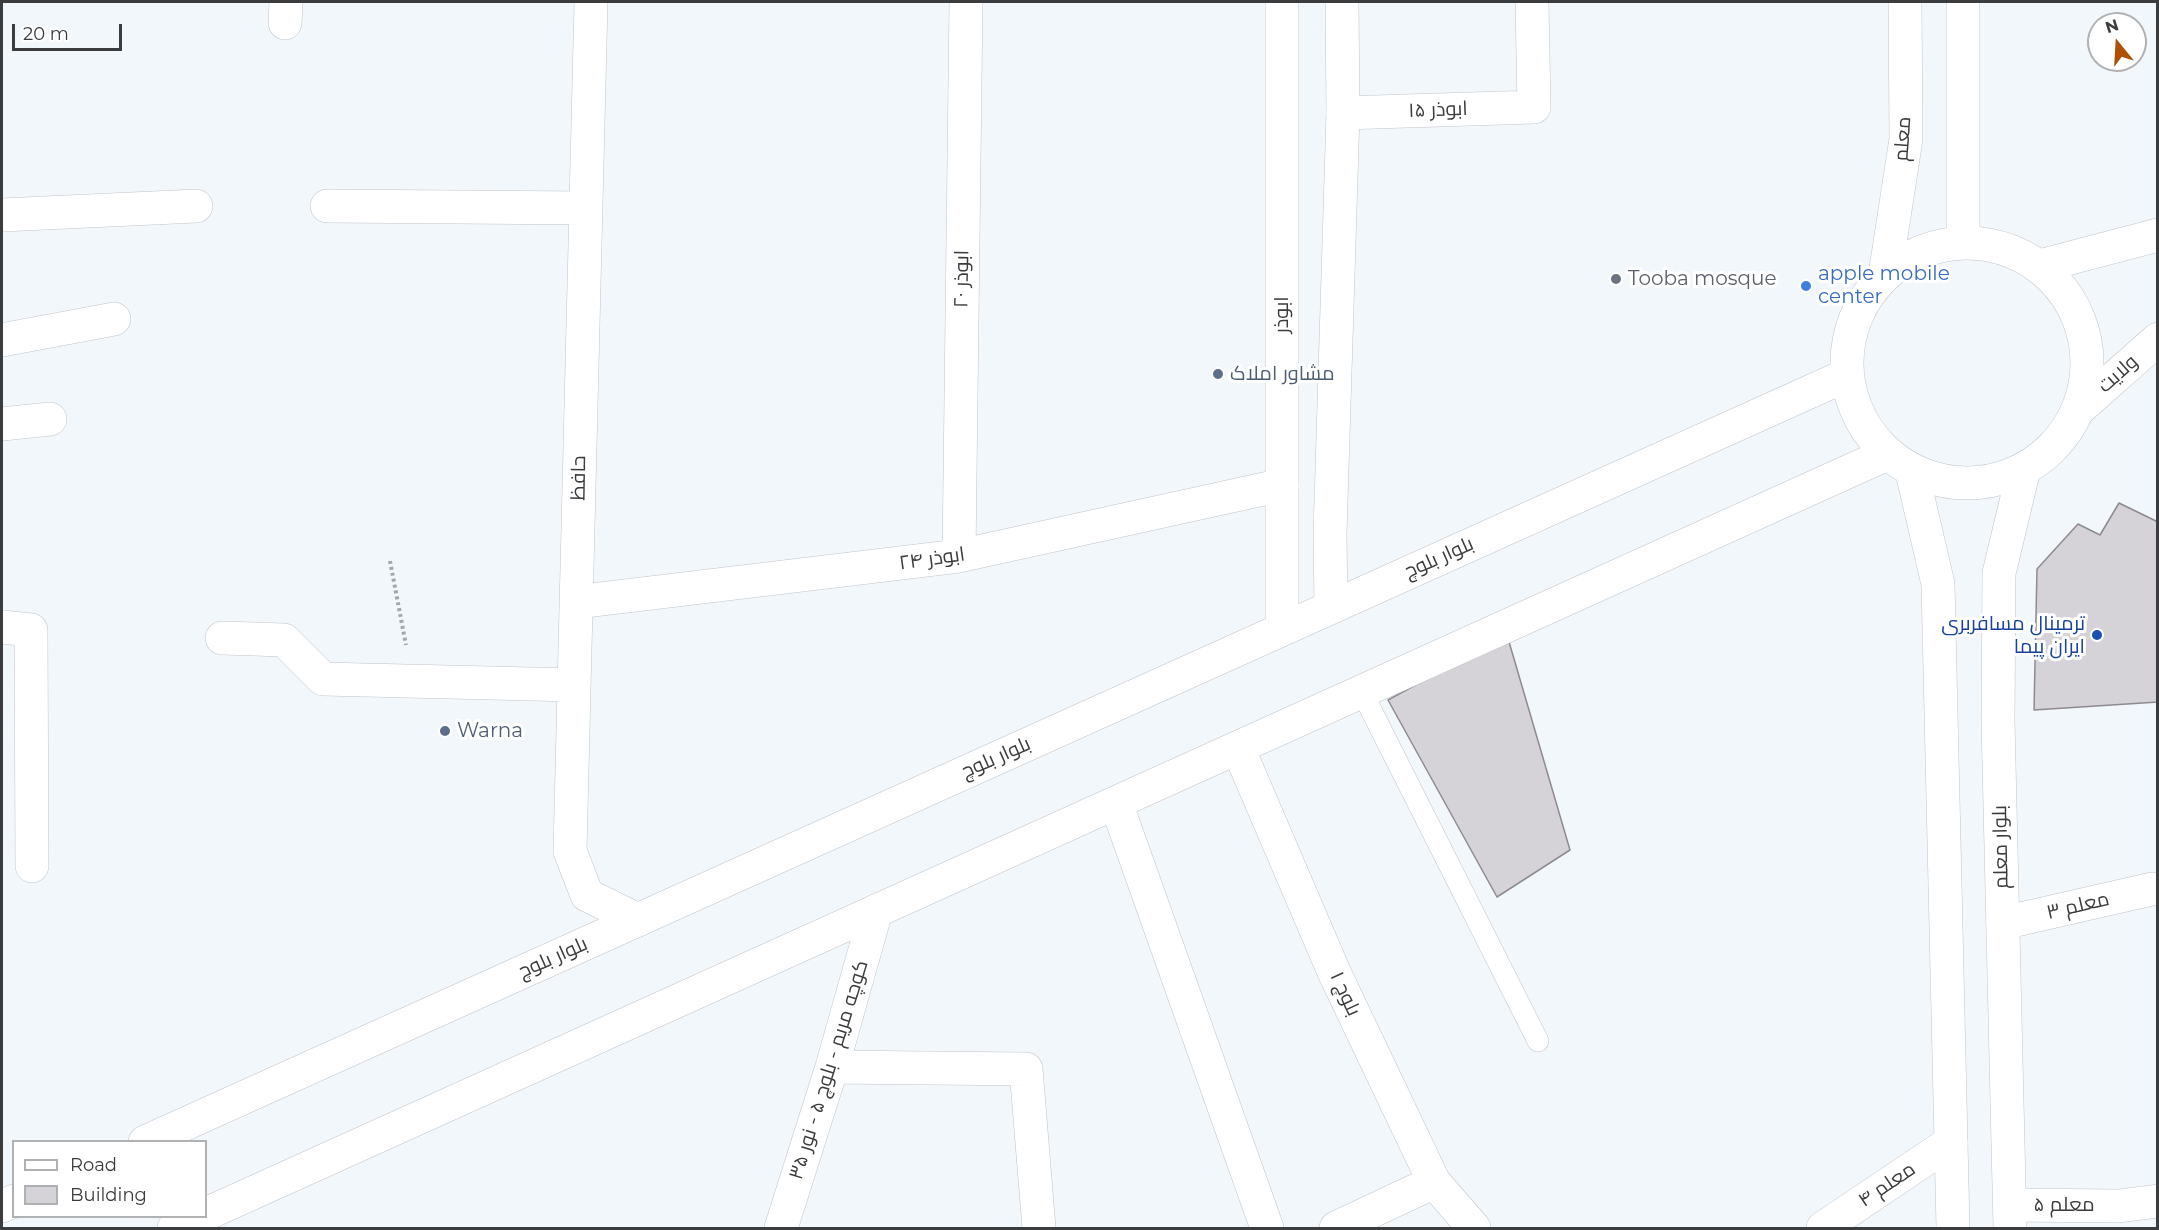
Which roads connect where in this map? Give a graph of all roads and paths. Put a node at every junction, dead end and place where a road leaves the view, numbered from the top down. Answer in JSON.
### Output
{"nodes":[{"id":1,"x":591,"y":2,"type":"edge"},
{"id":2,"x":966,"y":2,"type":"edge"},
{"id":3,"x":1282,"y":2,"type":"edge"},
{"id":4,"x":1342,"y":2,"type":"edge"},
{"id":5,"x":1532,"y":2,"type":"edge"},
{"id":6,"x":1905,"y":2,"type":"edge"},
{"id":7,"x":1963,"y":2,"type":"edge"},
{"id":8,"x":1343,"y":113,"type":"junction"},
{"id":9,"x":196,"y":206,"type":"dead end"},
{"id":10,"x":327,"y":206,"type":"dead end"},
{"id":11,"x":586,"y":208,"type":"junction"},
{"id":12,"x":2,"y":215,"type":"edge"},
{"id":13,"x":2157,"y":235,"type":"edge"},
{"id":14,"x":1963,"y":243,"type":"junction"},
{"id":15,"x":2040,"y":266,"type":"junction"},
{"id":16,"x":1885,"y":275,"type":"junction"},
{"id":17,"x":114,"y":319,"type":"dead end"},
{"id":18,"x":2157,"y":339,"type":"edge"},
{"id":19,"x":2,"y":340,"type":"edge"},
{"id":20,"x":1847,"y":375,"type":"junction"},
{"id":21,"x":2079,"y":409,"type":"junction"},
{"id":22,"x":50,"y":419,"type":"dead end"},
{"id":23,"x":2,"y":424,"type":"edge"},
{"id":24,"x":1900,"y":463,"type":"junction"},
{"id":25,"x":2024,"y":469,"type":"junction"},
{"id":26,"x":1282,"y":485,"type":"junction"},
{"id":27,"x":959,"y":556,"type":"junction"},
{"id":28,"x":390,"y":561,"type":"dead end"},
{"id":29,"x":576,"y":602,"type":"junction"},
{"id":30,"x":1331,"y":607,"type":"junction"},
{"id":31,"x":2,"y":627,"type":"edge"},
{"id":32,"x":1282,"y":629,"type":"junction"},
{"id":33,"x":222,"y":638,"type":"dead end"},
{"id":34,"x":412,"y":681,"type":"junction"},
{"id":35,"x":574,"y":685,"type":"junction"},
{"id":36,"x":1362,"y":692,"type":"junction"},
{"id":37,"x":1238,"y":748,"type":"junction"},
{"id":38,"x":1116,"y":803,"type":"junction"},
{"id":39,"x":32,"y":866,"type":"dead end"},
{"id":40,"x":2152,"y":889,"type":"dead end"},
{"id":41,"x":876,"y":911,"type":"junction"},
{"id":42,"x":638,"y":920,"type":"junction"},
{"id":43,"x":2003,"y":923,"type":"junction"},
{"id":44,"x":1538,"y":1041,"type":"dead end"},
{"id":45,"x":832,"y":1067,"type":"junction"},
{"id":46,"x":149,"y":1140,"type":"edge"},
{"id":47,"x":1951,"y":1142,"type":"junction"},
{"id":48,"x":1434,"y":1182,"type":"junction"},
{"id":49,"x":2157,"y":1202,"type":"edge"},
{"id":50,"x":207,"y":1214,"type":"edge"},
{"id":51,"x":2010,"y":1217,"type":"edge"},
{"id":52,"x":196,"y":1218,"type":"edge"},
{"id":53,"x":174,"y":1228,"type":"edge"},
{"id":54,"x":781,"y":1228,"type":"edge"},
{"id":55,"x":1039,"y":1228,"type":"edge"},
{"id":56,"x":1267,"y":1228,"type":"edge"},
{"id":57,"x":1336,"y":1228,"type":"edge"},
{"id":58,"x":1474,"y":1228,"type":"edge"},
{"id":59,"x":1823,"y":1228,"type":"edge"},
{"id":60,"x":1953,"y":1228,"type":"edge"}],
"edges":[{"from":1,"to":11,"type":"main road","name":"حافظ"},
{"from":2,"to":27,"type":"main road","name":"ابوذر ۲۰"},
{"from":3,"to":26,"type":"main road","name":"ابوذر"},
{"from":4,"to":8,"type":"main road"},
{"from":5,"to":8,"type":"main road","name":"ابوذر ۱۵"},
{"from":6,"to":16,"type":"main road","name":"معلم"},
{"from":7,"to":14,"type":"main road"},
{"from":8,"to":30,"type":"main road"},
{"from":9,"to":12,"type":"main road"},
{"from":10,"to":11,"type":"main road"},
{"from":11,"to":29,"type":"main road","name":"حافظ"},
{"from":13,"to":15,"type":"main road"},
{"from":14,"to":15,"type":"main road"},
{"from":14,"to":16,"type":"main road"},
{"from":15,"to":21,"type":"main road"},
{"from":16,"to":20,"type":"main road"},
{"from":17,"to":19,"type":"main road"},
{"from":18,"to":21,"type":"main road","name":"ولایت"},
{"from":20,"to":24,"type":"main road"},
{"from":20,"to":30,"type":"main road","name":"بلوار بلوچ"},
{"from":21,"to":25,"type":"main road"},
{"from":22,"to":23,"type":"main road"},
{"from":24,"to":25,"type":"main road"},
{"from":24,"to":36,"type":"main road"},
{"from":24,"to":47,"type":"main road"},
{"from":25,"to":43,"type":"main road","name":"بلوار معلم"},
{"from":26,"to":27,"type":"main road","name":"ابوذر ۲۴"},
{"from":26,"to":32,"type":"main road","name":"ابوذر"},
{"from":27,"to":29,"type":"main road","name":"ابوذر ۲۴"},
{"from":28,"to":34,"type":"path"},
{"from":29,"to":35,"type":"main road","name":"حافظ"},
{"from":30,"to":32,"type":"main road","name":"بلوار بلوچ"},
{"from":31,"to":39,"type":"main road"},
{"from":32,"to":42,"type":"main road","name":"بلوار بلوچ"},
{"from":33,"to":34,"type":"main road"},
{"from":34,"to":35,"type":"main road"},
{"from":35,"to":42,"type":"main road","name":"حافظ"},
{"from":36,"to":37,"type":"main road"},
{"from":36,"to":44,"type":"lane"},
{"from":37,"to":38,"type":"main road"},
{"from":37,"to":48,"type":"main road","name":"بلوچ ۱"},
{"from":38,"to":41,"type":"main road"},
{"from":38,"to":56,"type":"main road"},
{"from":40,"to":43,"type":"main road","name":"معلم ۳"},
{"from":41,"to":45,"type":"main road","name":"کوچه مریم - بلوچ ۵ - نور ۳۵"},
{"from":41,"to":50,"type":"main road"},
{"from":42,"to":46,"type":"main road","name":"بلوار بلوچ"},
{"from":43,"to":51,"type":"main road","name":"بلوار معلم"},
{"from":45,"to":54,"type":"main road","name":"کوچه مریم - بلوچ ۵ - نور ۳۵"},
{"from":45,"to":55,"type":"main road"},
{"from":47,"to":59,"type":"main road","name":"معلم ۴"},
{"from":47,"to":60,"type":"main road"},
{"from":48,"to":57,"type":"main road"},
{"from":48,"to":58,"type":"main road","name":"بلوچ ۱"},
{"from":49,"to":51,"type":"main road","name":"معلم ۵"},
{"from":52,"to":53,"type":"main road"}]}
